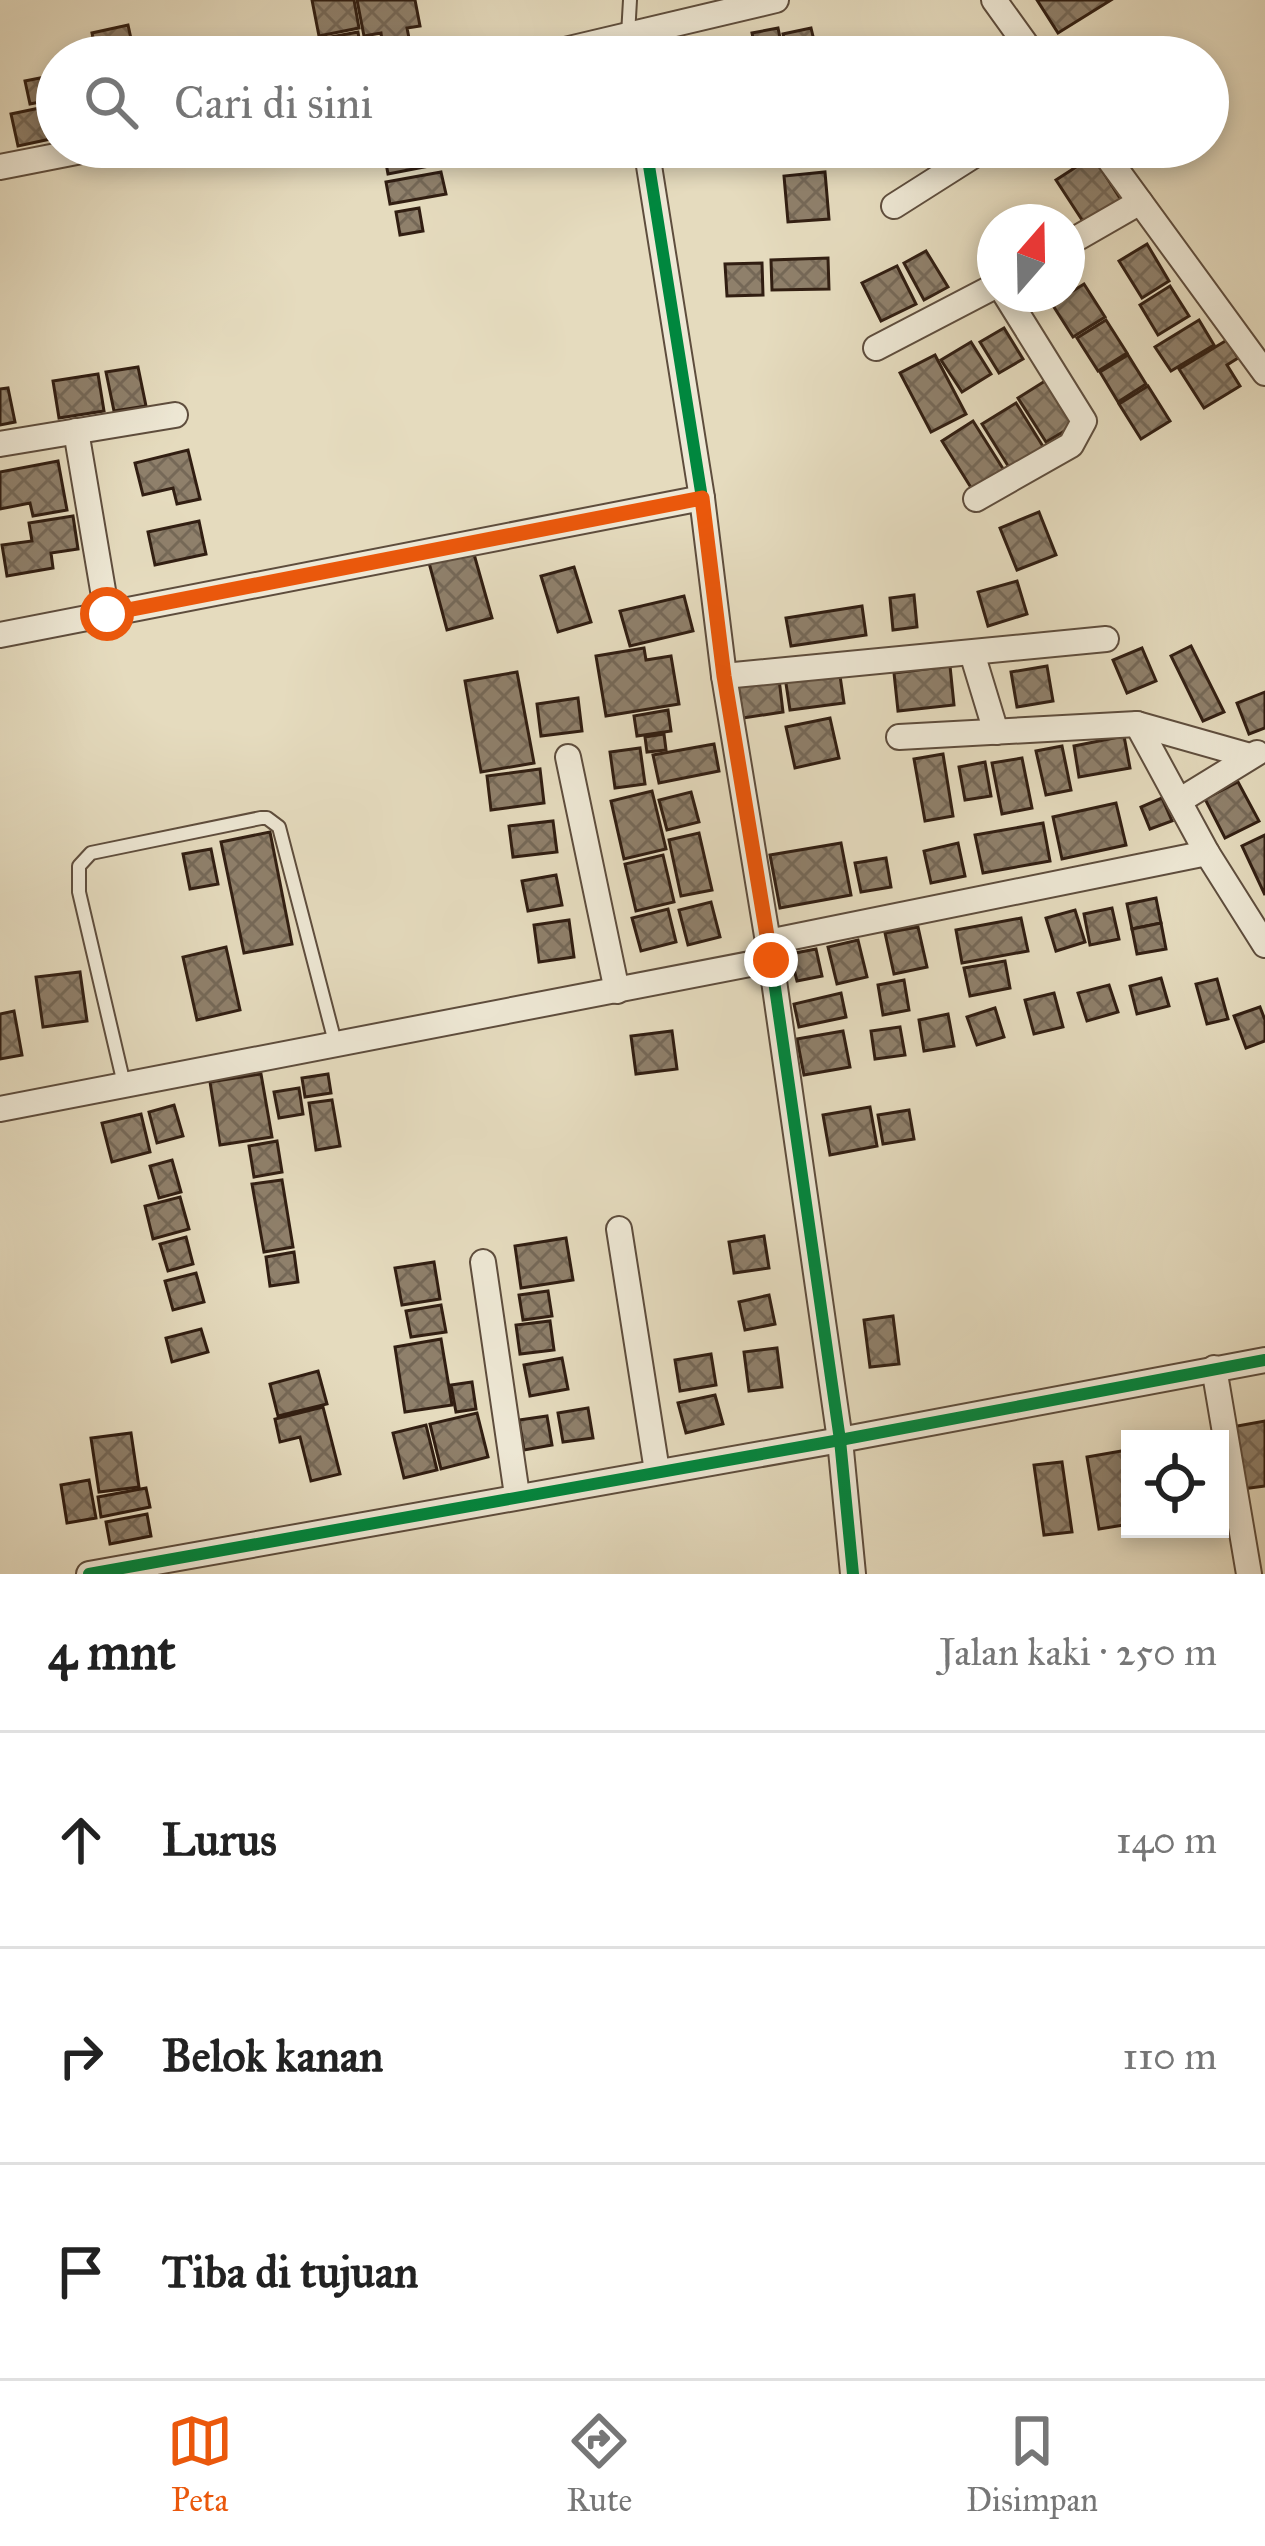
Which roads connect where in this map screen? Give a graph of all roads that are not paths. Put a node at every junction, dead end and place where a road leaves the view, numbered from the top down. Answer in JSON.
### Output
{"nodes":[{"id":1,"x":630,"y":0,"type":"edge"},
{"id":2,"x":776,"y":0,"type":"edge"},
{"id":3,"x":994,"y":0,"type":"edge"},
{"id":4,"x":630,"y":36,"type":"edge"},
{"id":5,"x":662,"y":36,"type":"edge"},
{"id":6,"x":1020,"y":36,"type":"edge"},
{"id":7,"x":36,"y":160,"type":"edge"},
{"id":8,"x":0,"y":167,"type":"edge"},
{"id":9,"x":649,"y":168,"type":"edge"},
{"id":10,"x":954,"y":168,"type":"edge"},
{"id":11,"x":1115,"y":168,"type":"edge"},
{"id":12,"x":1140,"y":202,"type":"junction"},
{"id":13,"x":894,"y":206,"type":"dead end"},
{"id":14,"x":1085,"y":234,"type":"edge"},
{"id":15,"x":977,"y":295,"type":"edge"},
{"id":16,"x":1016,"y":312,"type":"edge"},
{"id":17,"x":876,"y":348,"type":"dead end"},
{"id":18,"x":1265,"y":373,"type":"edge"},
{"id":19,"x":175,"y":415,"type":"dead end"},
{"id":20,"x":76,"y":431,"type":"junction"},
{"id":21,"x":0,"y":444,"type":"edge"},
{"id":22,"x":702,"y":498,"type":"junction"},
{"id":23,"x":976,"y":499,"type":"dead end"},
{"id":24,"x":107,"y":614,"type":"junction"},
{"id":25,"x":0,"y":635,"type":"edge"},
{"id":26,"x":1106,"y":639,"type":"dead end"},
{"id":27,"x":972,"y":652,"type":"junction"},
{"id":28,"x":724,"y":676,"type":"junction"},
{"id":29,"x":1138,"y":724,"type":"junction"},
{"id":30,"x":996,"y":732,"type":"junction"},
{"id":31,"x":899,"y":737,"type":"dead end"},
{"id":32,"x":1258,"y":753,"type":"edge"},
{"id":33,"x":568,"y":757,"type":"dead end"},
{"id":34,"x":1179,"y":801,"type":"junction"},
{"id":35,"x":1207,"y":853,"type":"junction"},
{"id":36,"x":1265,"y":945,"type":"edge"},
{"id":37,"x":770,"y":951,"type":"junction"},
{"id":38,"x":617,"y":992,"type":"junction"},
{"id":39,"x":336,"y":1046,"type":"junction"},
{"id":40,"x":124,"y":1084,"type":"junction"},
{"id":41,"x":0,"y":1109,"type":"edge"},
{"id":42,"x":619,"y":1228,"type":"dead end"},
{"id":43,"x":483,"y":1262,"type":"dead end"},
{"id":44,"x":1265,"y":1360,"type":"edge"},
{"id":45,"x":1214,"y":1368,"type":"junction"},
{"id":46,"x":840,"y":1441,"type":"junction"},
{"id":47,"x":657,"y":1471,"type":"junction"},
{"id":48,"x":517,"y":1496,"type":"junction"},
{"id":49,"x":136,"y":1570,"type":"edge"},
{"id":50,"x":89,"y":1574,"type":"edge"},
{"id":51,"x":853,"y":1574,"type":"edge"},
{"id":52,"x":1249,"y":1574,"type":"edge"}],
"edges":[{"from":1,"to":4,"type":"lane"},
{"from":2,"to":5,"type":"street"},
{"from":3,"to":6,"type":"street"},
{"from":7,"to":8,"type":"street"},
{"from":9,"to":22,"type":"street"},
{"from":10,"to":13,"type":"street"},
{"from":11,"to":12,"type":"street"},
{"from":12,"to":14,"type":"street"},
{"from":12,"to":18,"type":"street"},
{"from":15,"to":17,"type":"street"},
{"from":16,"to":23,"type":"street"},
{"from":19,"to":20,"type":"street"},
{"from":20,"to":21,"type":"street"},
{"from":20,"to":24,"type":"street"},
{"from":22,"to":24,"type":"street"},
{"from":22,"to":28,"type":"street"},
{"from":24,"to":25,"type":"street"},
{"from":26,"to":27,"type":"street"},
{"from":27,"to":28,"type":"street"},
{"from":27,"to":30,"type":"street"},
{"from":28,"to":37,"type":"street"},
{"from":29,"to":30,"type":"street"},
{"from":29,"to":32,"type":"street"},
{"from":29,"to":34,"type":"street"},
{"from":30,"to":31,"type":"street"},
{"from":32,"to":34,"type":"street"},
{"from":33,"to":38,"type":"street"},
{"from":34,"to":35,"type":"street"},
{"from":35,"to":36,"type":"street"},
{"from":35,"to":37,"type":"street"},
{"from":37,"to":38,"type":"street"},
{"from":37,"to":46,"type":"street"},
{"from":38,"to":39,"type":"street"},
{"from":39,"to":40,"type":"street"},
{"from":39,"to":40,"type":"lane"},
{"from":40,"to":41,"type":"street"},
{"from":42,"to":47,"type":"street"},
{"from":43,"to":48,"type":"street"},
{"from":44,"to":45,"type":"street"},
{"from":45,"to":46,"type":"street"},
{"from":45,"to":52,"type":"street"},
{"from":46,"to":47,"type":"street"},
{"from":46,"to":51,"type":"street"},
{"from":47,"to":48,"type":"street"},
{"from":48,"to":49,"type":"street"},
{"from":49,"to":50,"type":"street"}]}
